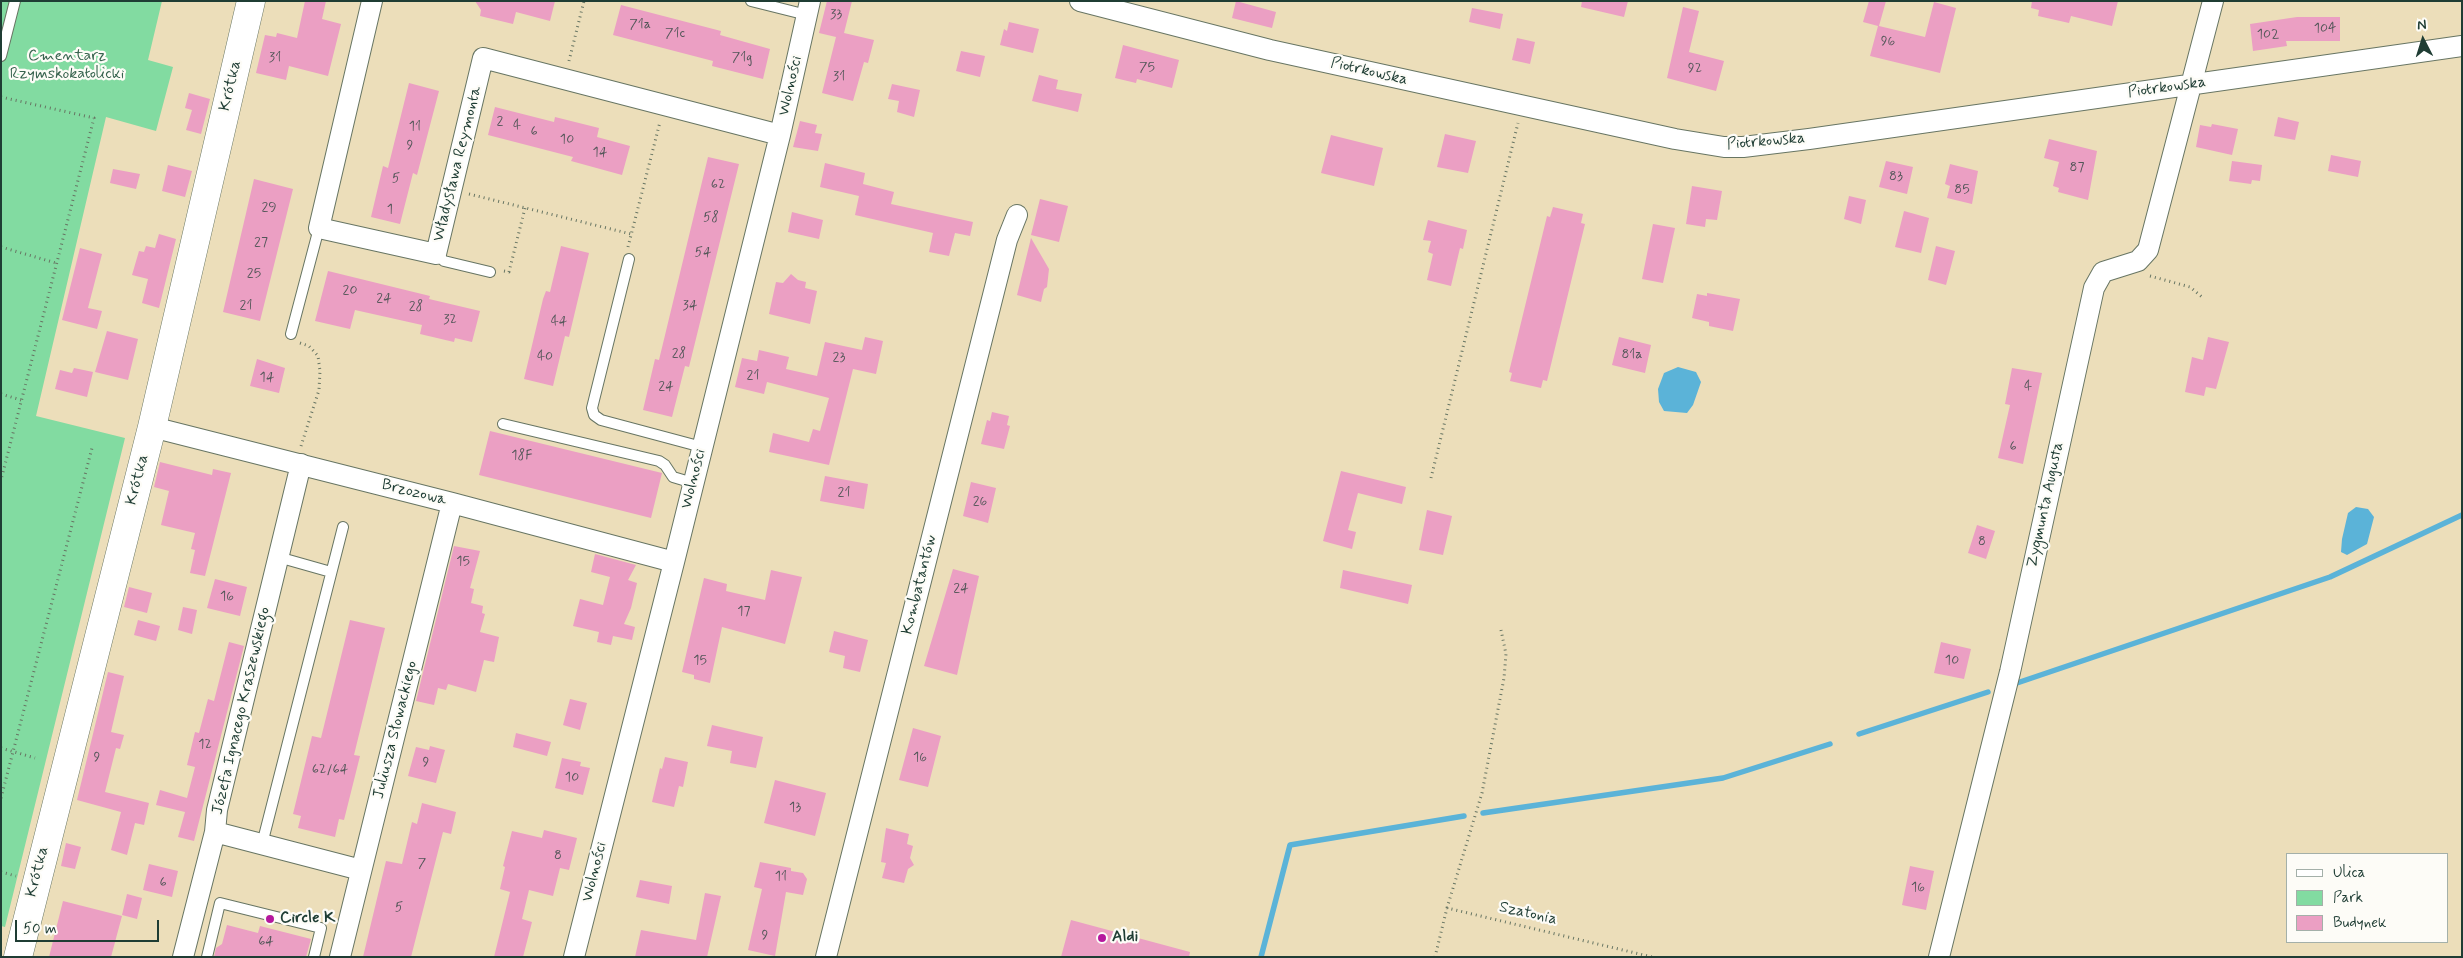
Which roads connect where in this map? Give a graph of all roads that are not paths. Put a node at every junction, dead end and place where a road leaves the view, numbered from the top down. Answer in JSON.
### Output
{"nodes":[{"id":1,"x":15,"y":1,"type":"edge"},
{"id":2,"x":251,"y":1,"type":"edge"},
{"id":3,"x":372,"y":1,"type":"edge"},
{"id":4,"x":751,"y":1,"type":"edge"},
{"id":5,"x":1080,"y":1,"type":"edge"},
{"id":6,"x":2213,"y":1,"type":"edge"},
{"id":7,"x":809,"y":8,"type":"edge"},
{"id":8,"x":2461,"y":45,"type":"edge"},
{"id":9,"x":1,"y":56,"type":"edge"},
{"id":10,"x":2192,"y":84,"type":"junction"},
{"id":11,"x":780,"y":135,"type":"junction"},
{"id":12,"x":1017,"y":215,"type":"dead end"},
{"id":13,"x":319,"y":228,"type":"junction"},
{"id":14,"x":436,"y":254,"type":"junction"},
{"id":15,"x":628,"y":259,"type":"road end"},
{"id":16,"x":490,"y":272,"type":"road end"},
{"id":17,"x":291,"y":334,"type":"road end"},
{"id":18,"x":503,"y":424,"type":"dead end"},
{"id":19,"x":152,"y":427,"type":"junction"},
{"id":20,"x":702,"y":446,"type":"junction"},
{"id":21,"x":301,"y":464,"type":"junction"},
{"id":22,"x":693,"y":483,"type":"junction"},
{"id":23,"x":452,"y":503,"type":"junction"},
{"id":24,"x":343,"y":527,"type":"dead end"},
{"id":25,"x":278,"y":557,"type":"junction"},
{"id":26,"x":674,"y":562,"type":"junction"},
{"id":27,"x":331,"y":572,"type":"junction"},
{"id":28,"x":216,"y":832,"type":"junction"},
{"id":29,"x":262,"y":844,"type":"junction"},
{"id":30,"x":361,"y":870,"type":"junction"},
{"id":31,"x":18,"y":957,"type":"edge"},
{"id":32,"x":183,"y":957,"type":"edge"},
{"id":33,"x":207,"y":957,"type":"edge"},
{"id":34,"x":314,"y":957,"type":"edge"},
{"id":35,"x":340,"y":957,"type":"edge"},
{"id":36,"x":574,"y":957,"type":"edge"},
{"id":37,"x":826,"y":957,"type":"edge"},
{"id":38,"x":1939,"y":957,"type":"edge"}],
"edges":[{"from":1,"to":9,"type":"lane"},
{"from":2,"to":19,"type":"street","name":"Krótka"},
{"from":3,"to":13,"type":"street"},
{"from":4,"to":7,"type":"lane"},
{"from":5,"to":10,"type":"street","name":"Piotrkowska"},
{"from":6,"to":10,"type":"street"},
{"from":7,"to":11,"type":"street","name":"Wolności"},
{"from":8,"to":10,"type":"street","name":"Piotrkowska"},
{"from":10,"to":38,"type":"street","name":"Zygmunta Augusta"},
{"from":11,"to":14,"type":"street","name":"Władysława Reymonta"},
{"from":11,"to":20,"type":"street","name":"Wolności"},
{"from":12,"to":37,"type":"street","name":"Kombatantów"},
{"from":13,"to":14,"type":"street","name":"Władysława Reymonta"},
{"from":13,"to":17,"type":"lane"},
{"from":14,"to":16,"type":"lane"},
{"from":15,"to":20,"type":"lane"},
{"from":18,"to":22,"type":"lane"},
{"from":19,"to":21,"type":"street","name":"Brzozowa"},
{"from":19,"to":31,"type":"street","name":"Krótka"},
{"from":20,"to":22,"type":"street","name":"Wolności"},
{"from":21,"to":23,"type":"street","name":"Brzozowa"},
{"from":21,"to":25,"type":"street","name":"Józefa Ignacego Kraszewskiego"},
{"from":22,"to":26,"type":"street","name":"Wolności"},
{"from":23,"to":26,"type":"street","name":"Brzozowa"},
{"from":23,"to":30,"type":"street","name":"Juliusza Słowackiego"},
{"from":24,"to":27,"type":"lane"},
{"from":25,"to":27,"type":"lane"},
{"from":25,"to":28,"type":"street","name":"Józefa Ignacego Kraszewskiego"},
{"from":26,"to":36,"type":"street","name":"Wolności"},
{"from":27,"to":29,"type":"lane"},
{"from":28,"to":29,"type":"street"},
{"from":28,"to":32,"type":"street","name":"Józefa Ignacego Kraszewskiego"},
{"from":29,"to":30,"type":"street"},
{"from":30,"to":35,"type":"street","name":"Juliusza Słowackiego"},
{"from":33,"to":34,"type":"lane"}]}
